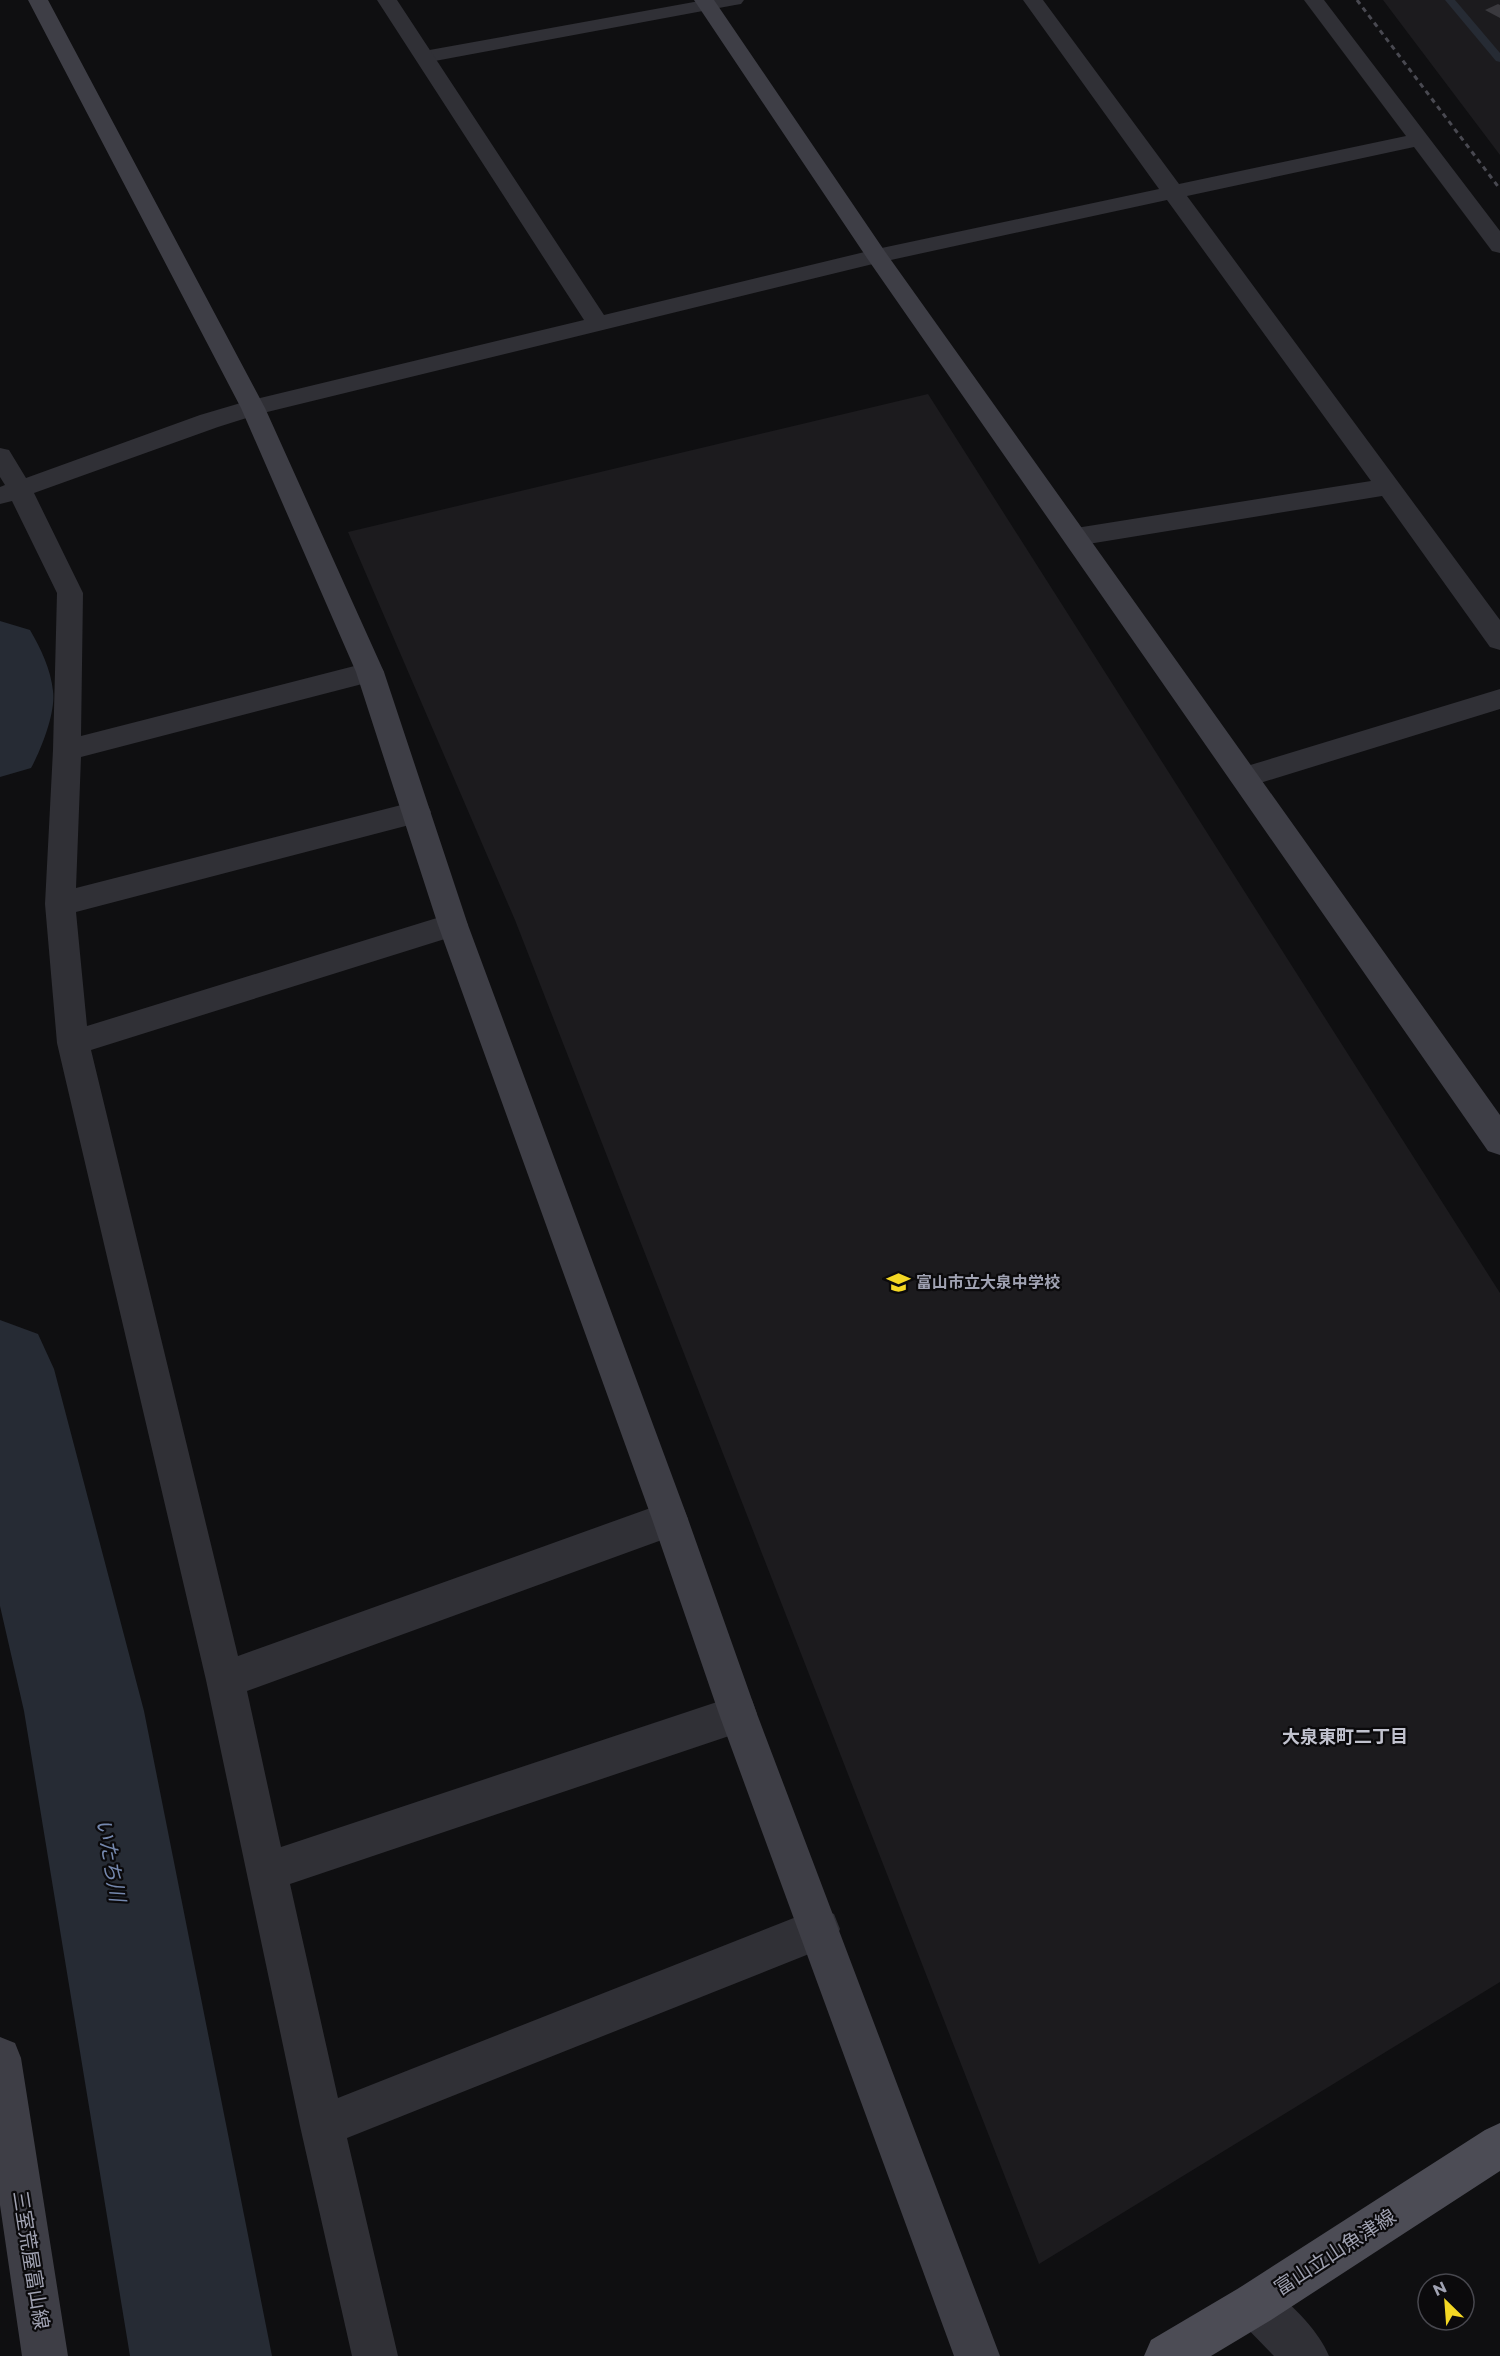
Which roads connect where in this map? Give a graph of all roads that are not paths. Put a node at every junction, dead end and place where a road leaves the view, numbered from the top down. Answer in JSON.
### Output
{"nodes":[{"id":1,"x":38,"y":0,"type":"edge"},
{"id":2,"x":387,"y":0,"type":"edge"},
{"id":3,"x":735,"y":0,"type":"edge"},
{"id":4,"x":1033,"y":0,"type":"edge"},
{"id":5,"x":1314,"y":0,"type":"edge"},
{"id":6,"x":706,"y":2,"type":"edge"},
{"id":7,"x":424,"y":57,"type":"junction"},
{"id":8,"x":1420,"y":139,"type":"junction"},
{"id":9,"x":1174,"y":193,"type":"junction"},
{"id":10,"x":1500,"y":246,"type":"edge"},
{"id":11,"x":877,"y":256,"type":"junction"},
{"id":12,"x":598,"y":324,"type":"junction"},
{"id":13,"x":253,"y":408,"type":"junction"},
{"id":14,"x":0,"y":456,"type":"edge"},
{"id":15,"x":1388,"y":487,"type":"junction"},
{"id":16,"x":9,"y":492,"type":"edge"},
{"id":17,"x":1076,"y":537,"type":"junction"},
{"id":18,"x":1500,"y":640,"type":"edge"},
{"id":19,"x":370,"y":672,"type":"junction"},
{"id":20,"x":1500,"y":699,"type":"edge"},
{"id":21,"x":67,"y":750,"type":"junction"},
{"id":22,"x":1244,"y":777,"type":"junction"},
{"id":23,"x":417,"y":812,"type":"junction"},
{"id":24,"x":60,"y":904,"type":"junction"},
{"id":25,"x":453,"y":925,"type":"junction"},
{"id":26,"x":73,"y":1043,"type":"junction"},
{"id":27,"x":1500,"y":1141,"type":"edge"},
{"id":28,"x":670,"y":1519,"type":"junction"},
{"id":29,"x":225,"y":1680,"type":"junction"},
{"id":30,"x":738,"y":1714,"type":"junction"},
{"id":31,"x":266,"y":1872,"type":"junction"},
{"id":32,"x":819,"y":1929,"type":"junction"},
{"id":33,"x":0,"y":2058,"type":"edge"},
{"id":34,"x":322,"y":2126,"type":"junction"},
{"id":35,"x":1500,"y":2145,"type":"edge"},
{"id":36,"x":1255,"y":2304,"type":"junction"},
{"id":37,"x":45,"y":2356,"type":"edge"},
{"id":38,"x":375,"y":2356,"type":"edge"},
{"id":39,"x":976,"y":2356,"type":"edge"},
{"id":40,"x":1167,"y":2356,"type":"edge"},
{"id":41,"x":1306,"y":2356,"type":"edge"}],
"edges":[{"from":1,"to":13,"type":"street"},
{"from":2,"to":7,"type":"street"},
{"from":3,"to":6,"type":"lane"},
{"from":4,"to":9,"type":"street"},
{"from":5,"to":8,"type":"street"},
{"from":6,"to":7,"type":"lane"},
{"from":6,"to":11,"type":"street"},
{"from":7,"to":12,"type":"street"},
{"from":8,"to":9,"type":"street"},
{"from":8,"to":10,"type":"street"},
{"from":9,"to":11,"type":"street"},
{"from":9,"to":15,"type":"street"},
{"from":11,"to":12,"type":"street"},
{"from":11,"to":17,"type":"street"},
{"from":12,"to":13,"type":"street"},
{"from":13,"to":16,"type":"street"},
{"from":13,"to":19,"type":"street"},
{"from":14,"to":16,"type":"street"},
{"from":15,"to":17,"type":"street"},
{"from":15,"to":18,"type":"street"},
{"from":16,"to":21,"type":"street"},
{"from":17,"to":22,"type":"street"},
{"from":19,"to":21,"type":"street"},
{"from":19,"to":23,"type":"street"},
{"from":20,"to":22,"type":"street"},
{"from":21,"to":24,"type":"street"},
{"from":22,"to":27,"type":"street"},
{"from":23,"to":24,"type":"street"},
{"from":23,"to":25,"type":"street"},
{"from":24,"to":26,"type":"street"},
{"from":25,"to":26,"type":"street"},
{"from":25,"to":28,"type":"street"},
{"from":26,"to":29,"type":"street"},
{"from":28,"to":29,"type":"street"},
{"from":28,"to":30,"type":"street"},
{"from":29,"to":31,"type":"street"},
{"from":30,"to":31,"type":"street"},
{"from":30,"to":32,"type":"street"},
{"from":31,"to":34,"type":"street"},
{"from":32,"to":34,"type":"street"},
{"from":32,"to":39,"type":"street"},
{"from":33,"to":37,"type":"street","name":"三室荒屋富山線"},
{"from":34,"to":38,"type":"street"},
{"from":35,"to":36,"type":"main road","name":"富山立山魚津線"},
{"from":36,"to":40,"type":"main road","name":"富山立山魚津線"},
{"from":36,"to":41,"type":"street"}]}
